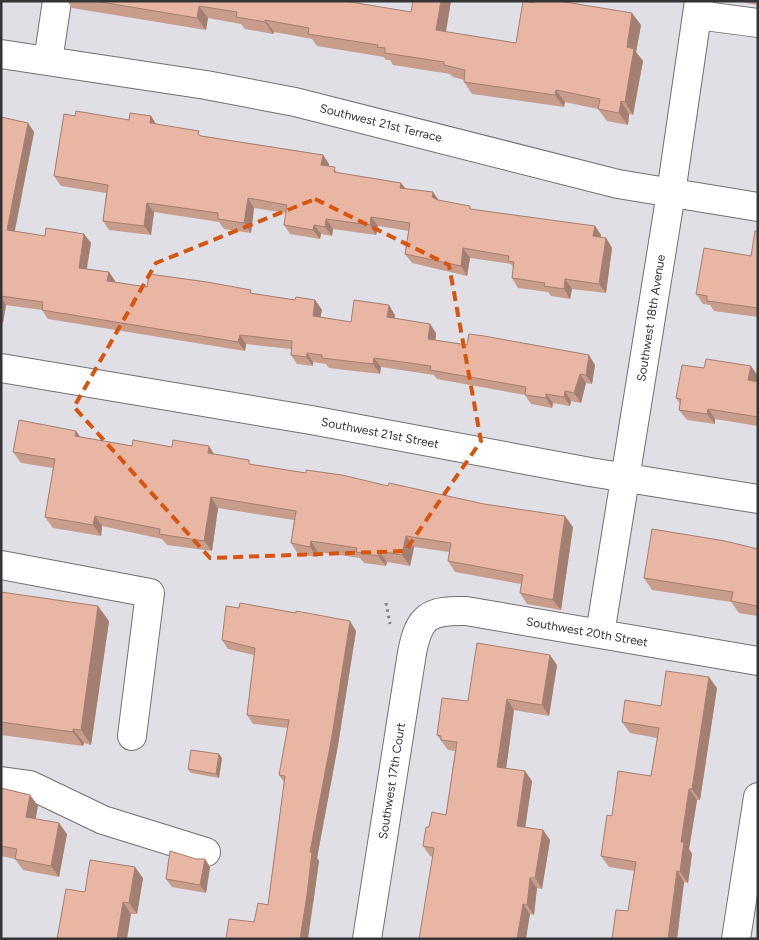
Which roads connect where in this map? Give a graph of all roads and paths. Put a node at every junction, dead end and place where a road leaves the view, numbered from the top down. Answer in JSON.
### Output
{"nodes":[{"id":1,"x":57,"y":1,"type":"edge"},
{"id":2,"x":698,"y":8,"type":"edge"},
{"id":3,"x":758,"y":23,"type":"edge"},
{"id":4,"x":1,"y":54,"type":"edge"},
{"id":5,"x":48,"y":61,"type":"junction"},
{"id":6,"x":671,"y":193,"type":"junction"},
{"id":7,"x":758,"y":207,"type":"edge"},
{"id":8,"x":1,"y":368,"type":"edge"},
{"id":9,"x":626,"y":478,"type":"junction"},
{"id":10,"x":758,"y":499,"type":"edge"},
{"id":11,"x":1,"y":565,"type":"edge"},
{"id":12,"x":386,"y":603,"type":"dead end"},
{"id":13,"x":390,"y":624,"type":"dead end"},
{"id":14,"x":420,"y":624,"type":"joint"},
{"id":15,"x":600,"y":634,"type":"junction"},
{"id":16,"x":758,"y":661,"type":"edge"},
{"id":17,"x":132,"y":736,"type":"dead end"},
{"id":18,"x":1,"y":781,"type":"edge"},
{"id":19,"x":758,"y":797,"type":"edge"},
{"id":20,"x":206,"y":852,"type":"dead end"},
{"id":21,"x":367,"y":939,"type":"edge"},
{"id":22,"x":736,"y":939,"type":"edge"}],
"edges":[{"from":1,"to":5,"type":"street"},
{"from":2,"to":3,"type":"street"},
{"from":2,"to":6,"type":"street","name":"Southwest 18th Avenue"},
{"from":4,"to":5,"type":"street","name":"Southwest 21st Terrace"},
{"from":5,"to":6,"type":"street","name":"Southwest 21st Terrace"},
{"from":6,"to":7,"type":"street","name":"Southwest 21st Terrace"},
{"from":6,"to":9,"type":"street","name":"Southwest 18th Avenue"},
{"from":8,"to":9,"type":"street","name":"Southwest 21st Street"},
{"from":9,"to":10,"type":"street","name":"Southwest 21st Street"},
{"from":9,"to":15,"type":"street","name":"Southwest 18th Avenue"},
{"from":11,"to":17,"type":"street"},
{"from":12,"to":13,"type":"path"},
{"from":14,"to":15,"type":"street","name":"Southwest 20th Street"},
{"from":14,"to":21,"type":"street","name":"Southwest 17th Court"},
{"from":15,"to":16,"type":"street","name":"Southwest 20th Street"},
{"from":18,"to":20,"type":"street"},
{"from":19,"to":22,"type":"street"}]}
